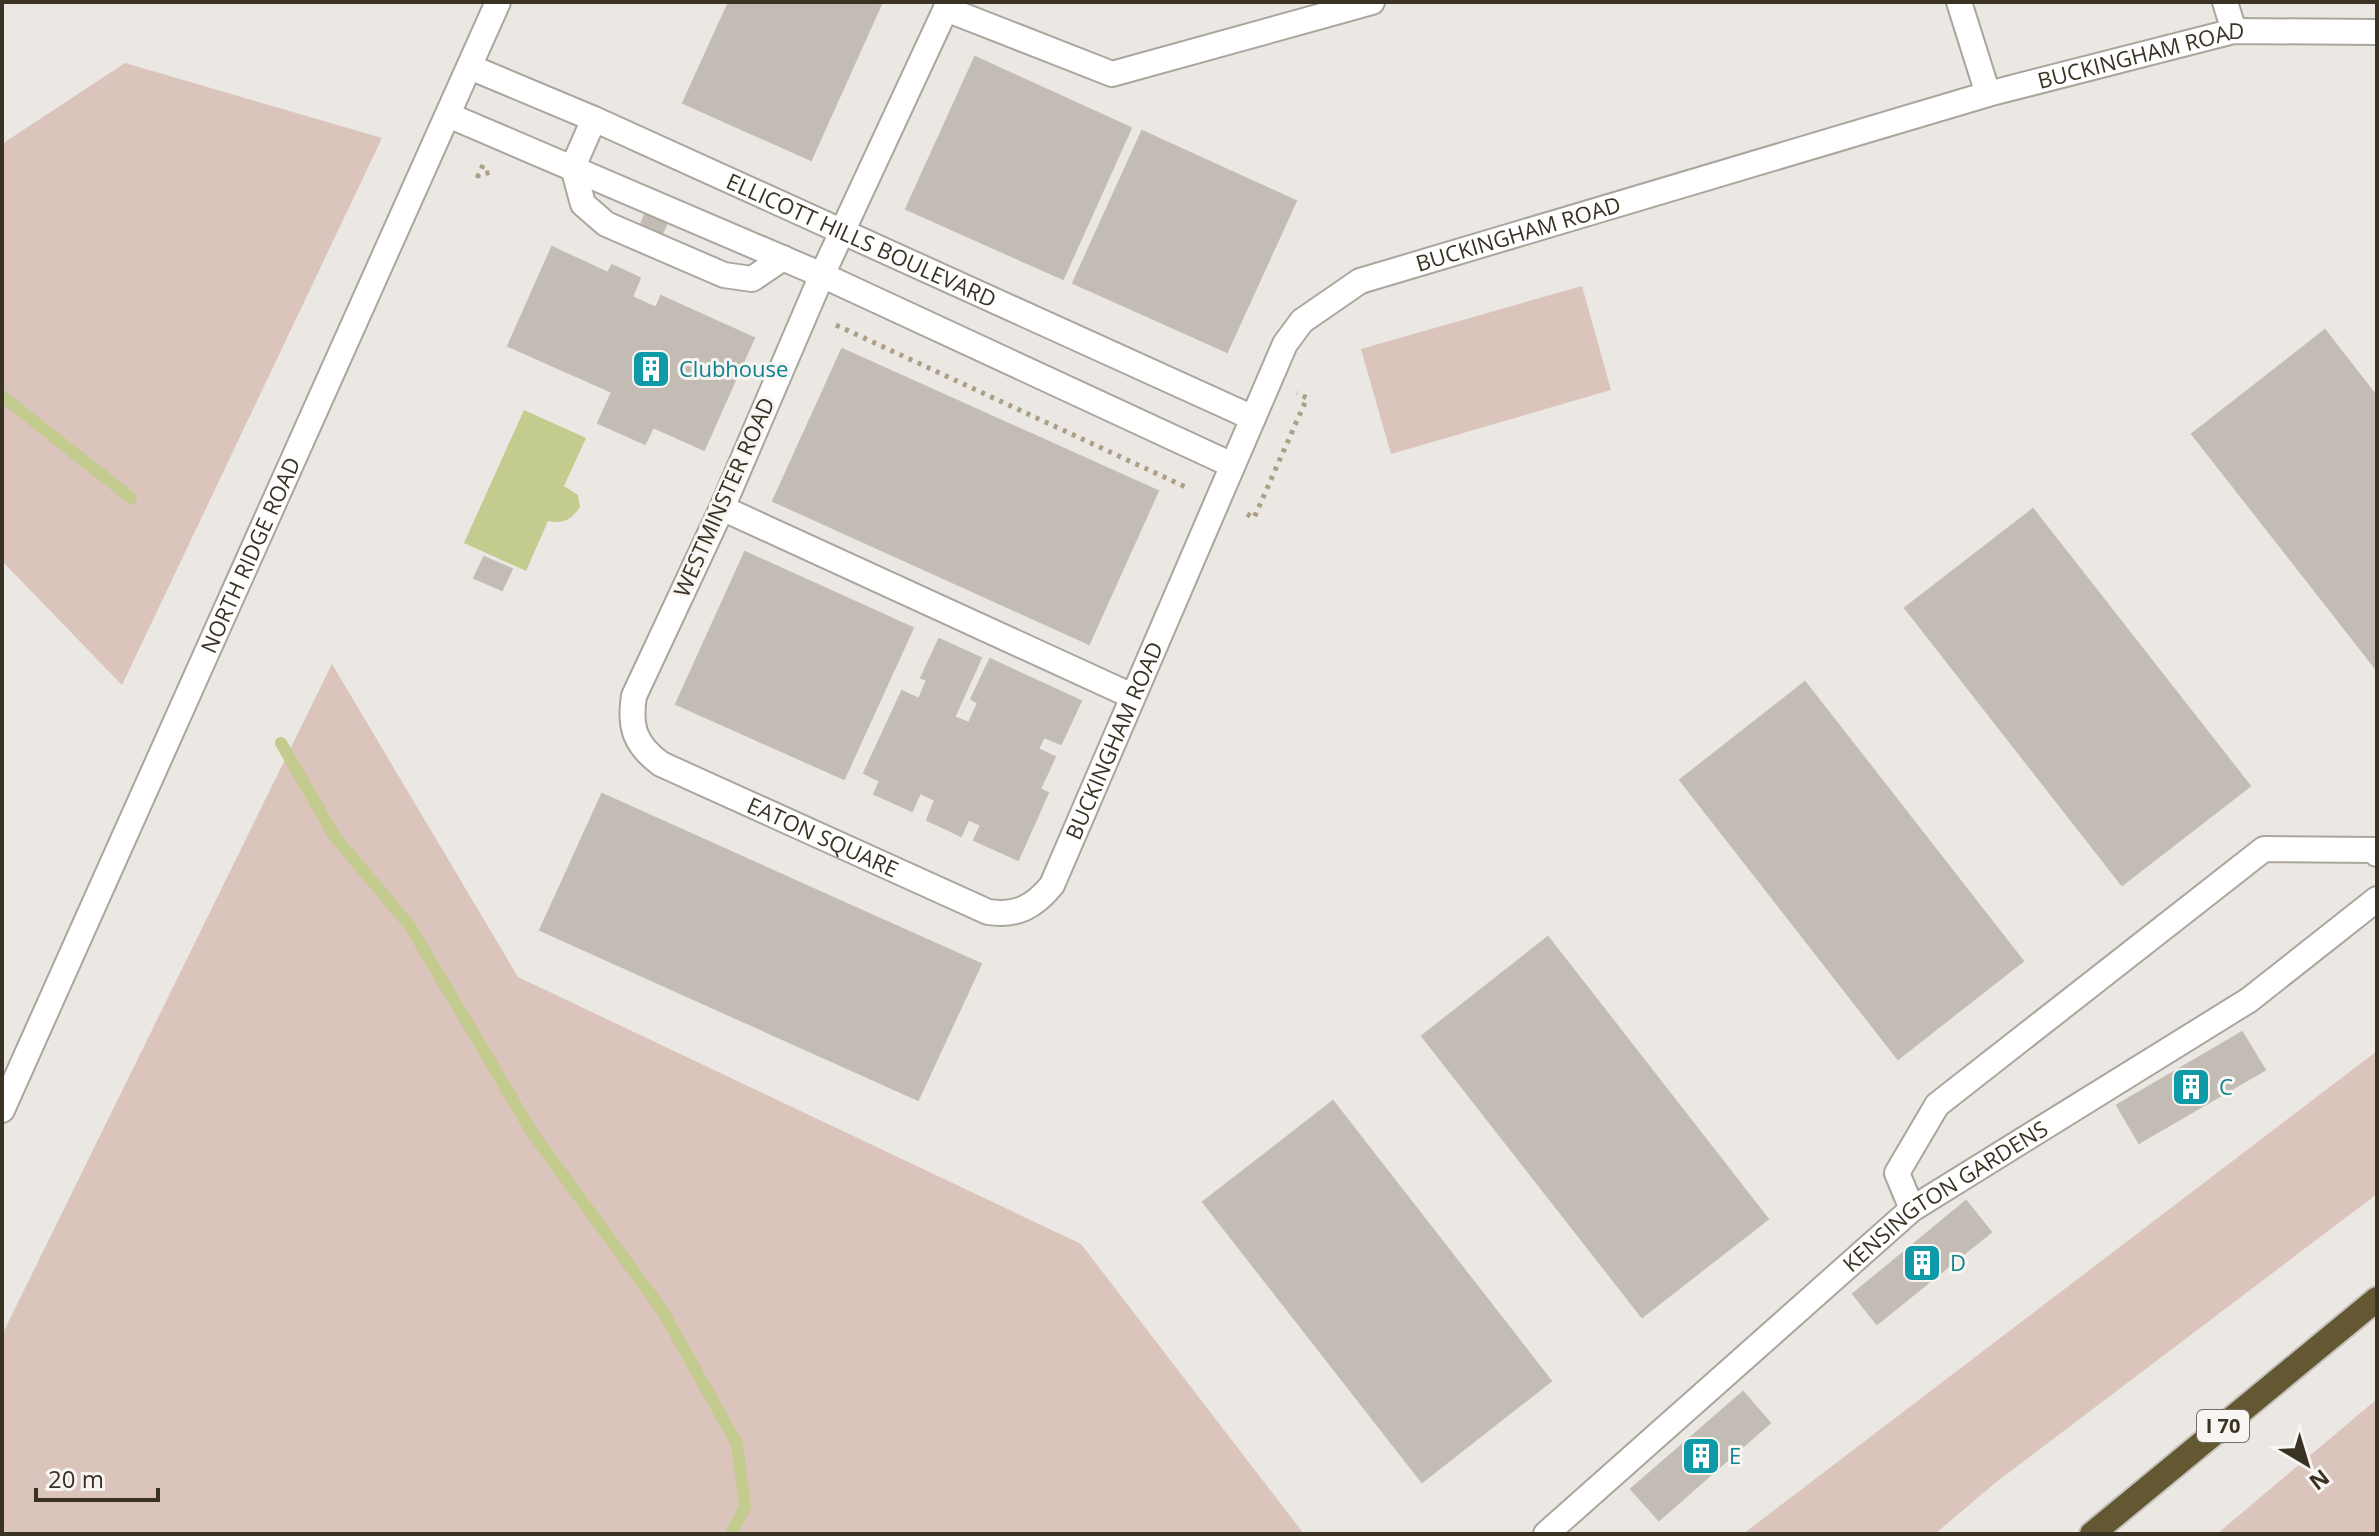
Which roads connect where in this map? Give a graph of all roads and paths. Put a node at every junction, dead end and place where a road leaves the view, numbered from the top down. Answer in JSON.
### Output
{"nodes":[{"id":1,"x":498,"y":2,"type":"edge"},
{"id":2,"x":1372,"y":2,"type":"edge"},
{"id":3,"x":1959,"y":2,"type":"edge"},
{"id":4,"x":2225,"y":2,"type":"edge"},
{"id":5,"x":948,"y":6,"type":"edge"},
{"id":6,"x":2234,"y":31,"type":"junction"},
{"id":7,"x":2377,"y":32,"type":"edge"},
{"id":8,"x":470,"y":67,"type":"junction"},
{"id":9,"x":1988,"y":94,"type":"junction"},
{"id":10,"x":448,"y":115,"type":"junction"},
{"id":11,"x":594,"y":119,"type":"junction"},
{"id":12,"x":573,"y":167,"type":"junction"},
{"id":13,"x":842,"y":234,"type":"junction"},
{"id":14,"x":783,"y":258,"type":"junction"},
{"id":15,"x":822,"y":275,"type":"junction"},
{"id":16,"x":1253,"y":418,"type":"junction"},
{"id":17,"x":1232,"y":465,"type":"junction"},
{"id":18,"x":722,"y":508,"type":"junction"},
{"id":19,"x":1132,"y":696,"type":"junction"},
{"id":20,"x":633,"y":734,"type":"joint"},
{"id":21,"x":2377,"y":854,"type":"edge"},
{"id":22,"x":2377,"y":899,"type":"edge"},
{"id":23,"x":1027,"y":908,"type":"joint"},
{"id":24,"x":2,"y":1110,"type":"edge"},
{"id":25,"x":1912,"y":1209,"type":"junction"},
{"id":26,"x":2377,"y":1300,"type":"edge"},
{"id":27,"x":1546,"y":1534,"type":"edge"},
{"id":28,"x":2092,"y":1534,"type":"edge"}],
"edges":[{"from":1,"to":8,"type":"street","name":"NORTH RIDGE ROAD"},
{"from":2,"to":5,"type":"street"},
{"from":3,"to":9,"type":"street"},
{"from":4,"to":6,"type":"street"},
{"from":5,"to":13,"type":"street","name":"WESTMINSTER ROAD"},
{"from":6,"to":7,"type":"street","name":"BUCKINGHAM ROAD"},
{"from":6,"to":9,"type":"street","name":"BUCKINGHAM ROAD"},
{"from":8,"to":10,"type":"street","name":"NORTH RIDGE ROAD"},
{"from":8,"to":11,"type":"street","name":"ELLICOTT HILLS BOULEVARD"},
{"from":9,"to":16,"type":"street","name":"BUCKINGHAM ROAD"},
{"from":10,"to":12,"type":"street"},
{"from":10,"to":24,"type":"street","name":"NORTH RIDGE ROAD"},
{"from":11,"to":12,"type":"street"},
{"from":11,"to":13,"type":"street","name":"ELLICOTT HILLS BOULEVARD"},
{"from":12,"to":14,"type":"street"},
{"from":12,"to":14,"type":"street"},
{"from":13,"to":15,"type":"street","name":"WESTMINSTER ROAD"},
{"from":13,"to":16,"type":"street","name":"ELLICOTT HILLS BOULEVARD"},
{"from":14,"to":15,"type":"street"},
{"from":15,"to":17,"type":"street"},
{"from":15,"to":18,"type":"street","name":"WESTMINSTER ROAD"},
{"from":16,"to":17,"type":"street","name":"BUCKINGHAM ROAD"},
{"from":17,"to":19,"type":"street","name":"BUCKINGHAM ROAD"},
{"from":18,"to":19,"type":"street"},
{"from":18,"to":20,"type":"street","name":"WESTMINSTER ROAD"},
{"from":19,"to":23,"type":"street","name":"BUCKINGHAM ROAD"},
{"from":20,"to":23,"type":"street","name":"EATON SQUARE"},
{"from":21,"to":25,"type":"street"},
{"from":22,"to":25,"type":"street","name":"KENSINGTON GARDENS"},
{"from":25,"to":27,"type":"street","name":"KENSINGTON GARDENS"},
{"from":26,"to":28,"type":"highway","number":"I 70"}]}
